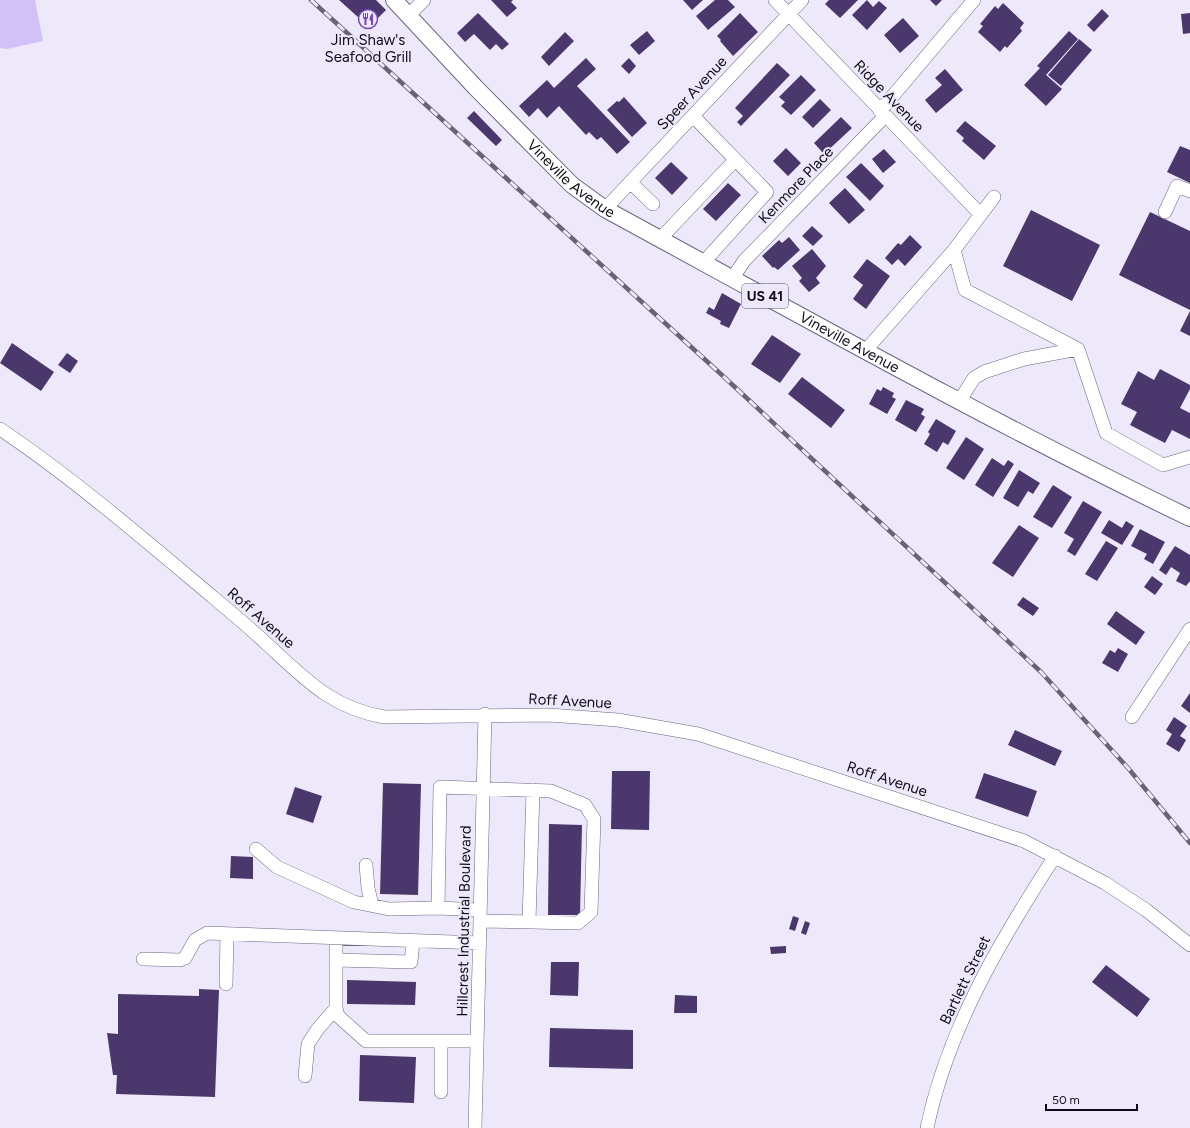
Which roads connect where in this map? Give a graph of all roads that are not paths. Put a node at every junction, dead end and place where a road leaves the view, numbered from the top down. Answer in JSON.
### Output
{"nodes":[{"id":1,"x":394,"y":0,"type":"edge"},
{"id":2,"x":424,"y":0,"type":"edge"},
{"id":3,"x":775,"y":0,"type":"edge"},
{"id":4,"x":802,"y":0,"type":"edge"},
{"id":5,"x":974,"y":0,"type":"edge"},
{"id":6,"x":788,"y":14,"type":"junction"},
{"id":7,"x":409,"y":15,"type":"junction"},
{"id":8,"x":882,"y":114,"type":"junction"},
{"id":9,"x":693,"y":116,"type":"junction"},
{"id":10,"x":735,"y":160,"type":"junction"},
{"id":11,"x":630,"y":182,"type":"junction"},
{"id":12,"x":1190,"y":191,"type":"edge"},
{"id":13,"x":994,"y":197,"type":"dead end"},
{"id":14,"x":653,"y":204,"type":"dead end"},
{"id":15,"x":605,"y":209,"type":"junction"},
{"id":16,"x":1165,"y":212,"type":"dead end"},
{"id":17,"x":980,"y":214,"type":"junction"},
{"id":18,"x":660,"y":239,"type":"junction"},
{"id":19,"x":954,"y":250,"type":"junction"},
{"id":20,"x":704,"y":263,"type":"junction"},
{"id":21,"x":732,"y":279,"type":"junction"},
{"id":22,"x":1078,"y":349,"type":"junction"},
{"id":23,"x":866,"y":350,"type":"junction"},
{"id":24,"x":960,"y":400,"type":"junction"},
{"id":25,"x":0,"y":429,"type":"edge"},
{"id":26,"x":1190,"y":457,"type":"edge"},
{"id":27,"x":1190,"y":518,"type":"edge"},
{"id":28,"x":1190,"y":629,"type":"edge"},
{"id":29,"x":485,"y":714,"type":"junction"},
{"id":30,"x":1132,"y":717,"type":"dead end"},
{"id":31,"x":483,"y":788,"type":"junction"},
{"id":32,"x":532,"y":790,"type":"junction"},
{"id":33,"x":256,"y":849,"type":"dead end"},
{"id":34,"x":1055,"y":856,"type":"junction"},
{"id":35,"x":366,"y":865,"type":"dead end"},
{"id":36,"x":372,"y":905,"type":"junction"},
{"id":37,"x":438,"y":908,"type":"junction"},
{"id":38,"x":480,"y":916,"type":"junction"},
{"id":39,"x":529,"y":922,"type":"junction"},
{"id":40,"x":227,"y":934,"type":"junction"},
{"id":41,"x":336,"y":938,"type":"junction"},
{"id":42,"x":413,"y":941,"type":"junction"},
{"id":43,"x":480,"y":943,"type":"junction"},
{"id":44,"x":1190,"y":944,"type":"edge"},
{"id":45,"x":143,"y":959,"type":"dead end"},
{"id":46,"x":336,"y":960,"type":"junction"},
{"id":47,"x":226,"y":984,"type":"dead end"},
{"id":48,"x":336,"y":1008,"type":"junction"},
{"id":49,"x":441,"y":1041,"type":"junction"},
{"id":50,"x":477,"y":1041,"type":"junction"},
{"id":51,"x":305,"y":1076,"type":"dead end"},
{"id":52,"x":441,"y":1092,"type":"dead end"},
{"id":53,"x":475,"y":1128,"type":"edge"},
{"id":54,"x":927,"y":1128,"type":"edge"}],
"edges":[{"from":1,"to":7,"type":"main road","name":"Vineville Avenue","number":"US 41"},
{"from":2,"to":7,"type":"street"},
{"from":3,"to":6,"type":"street","name":"Ridge Avenue"},
{"from":4,"to":6,"type":"street","name":"Speer Avenue"},
{"from":5,"to":8,"type":"street","name":"Kenmore Place"},
{"from":6,"to":8,"type":"street","name":"Ridge Avenue"},
{"from":6,"to":9,"type":"street","name":"Speer Avenue"},
{"from":7,"to":15,"type":"main road","name":"Vineville Avenue","number":"US 41"},
{"from":8,"to":17,"type":"street","name":"Ridge Avenue"},
{"from":8,"to":21,"type":"street","name":"Kenmore Place"},
{"from":9,"to":10,"type":"street"},
{"from":9,"to":11,"type":"street","name":"Speer Avenue"},
{"from":10,"to":18,"type":"street"},
{"from":10,"to":20,"type":"street"},
{"from":11,"to":14,"type":"street"},
{"from":11,"to":15,"type":"street","name":"Speer Avenue"},
{"from":12,"to":16,"type":"street"},
{"from":13,"to":17,"type":"street"},
{"from":15,"to":18,"type":"main road","name":"Vineville Avenue","number":"US 41"},
{"from":17,"to":19,"type":"street"},
{"from":18,"to":20,"type":"main road","name":"Vineville Avenue","number":"US 41"},
{"from":19,"to":22,"type":"street"},
{"from":19,"to":23,"type":"street"},
{"from":20,"to":21,"type":"main road","name":"Vineville Avenue","number":"US 41"},
{"from":21,"to":23,"type":"main road","name":"Vineville Avenue","number":"US 41"},
{"from":22,"to":24,"type":"street"},
{"from":22,"to":26,"type":"street"},
{"from":23,"to":24,"type":"main road","name":"Vineville Avenue","number":"US 41"},
{"from":24,"to":27,"type":"main road","name":"Vineville Avenue","number":"US 41"},
{"from":25,"to":29,"type":"street","name":"Roff Avenue"},
{"from":28,"to":30,"type":"street"},
{"from":29,"to":31,"type":"street","name":"Hillcrest Industrial Boulevard"},
{"from":29,"to":34,"type":"street","name":"Roff Avenue"},
{"from":31,"to":32,"type":"street"},
{"from":31,"to":37,"type":"street"},
{"from":31,"to":38,"type":"street","name":"Hillcrest Industrial Boulevard"},
{"from":32,"to":39,"type":"street"},
{"from":32,"to":39,"type":"street"},
{"from":33,"to":36,"type":"street"},
{"from":34,"to":44,"type":"street","name":"Roff Avenue"},
{"from":34,"to":54,"type":"street","name":"Bartlett Street"},
{"from":35,"to":36,"type":"street"},
{"from":36,"to":37,"type":"street"},
{"from":37,"to":38,"type":"street"},
{"from":38,"to":39,"type":"street"},
{"from":38,"to":43,"type":"street","name":"Hillcrest Industrial Boulevard"},
{"from":40,"to":41,"type":"street"},
{"from":40,"to":45,"type":"street"},
{"from":40,"to":47,"type":"street"},
{"from":41,"to":42,"type":"street"},
{"from":41,"to":46,"type":"street"},
{"from":42,"to":43,"type":"street"},
{"from":42,"to":46,"type":"street"},
{"from":43,"to":50,"type":"street","name":"Hillcrest Industrial Boulevard"},
{"from":46,"to":48,"type":"street"},
{"from":48,"to":49,"type":"street"},
{"from":48,"to":51,"type":"street"},
{"from":49,"to":50,"type":"street"},
{"from":49,"to":52,"type":"street"},
{"from":50,"to":53,"type":"street","name":"Hillcrest Industrial Boulevard"}]}
